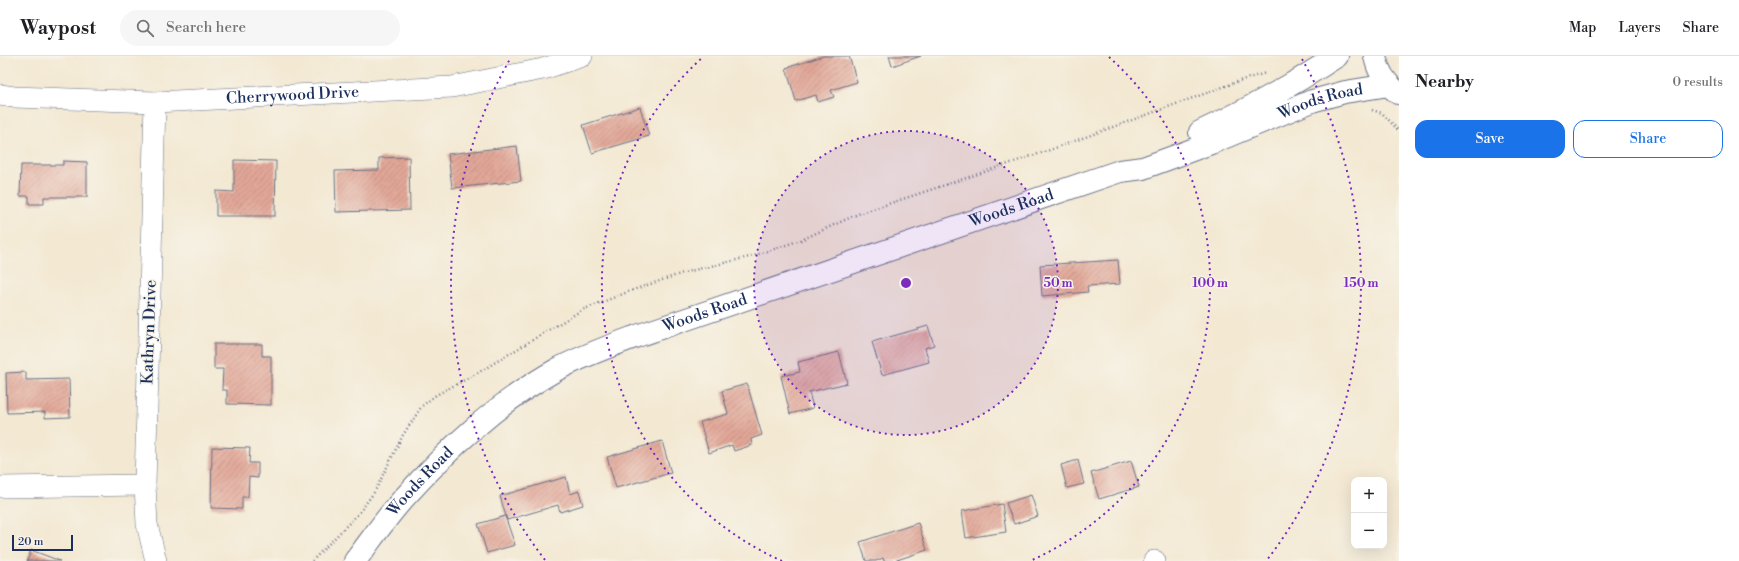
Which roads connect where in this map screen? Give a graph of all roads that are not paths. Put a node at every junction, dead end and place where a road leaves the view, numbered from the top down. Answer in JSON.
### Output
{"nodes":[{"id":1,"x":582,"y":56,"type":"edge"},
{"id":2,"x":1337,"y":56,"type":"edge"},
{"id":3,"x":1375,"y":56,"type":"edge"},
{"id":4,"x":1394,"y":89,"type":"edge"},
{"id":5,"x":0,"y":95,"type":"edge"},
{"id":6,"x":155,"y":102,"type":"junction"},
{"id":7,"x":1120,"y":171,"type":"junction"},
{"id":8,"x":145,"y":485,"type":"junction"},
{"id":9,"x":0,"y":487,"type":"edge"},
{"id":10,"x":156,"y":561,"type":"edge"},
{"id":11,"x":355,"y":561,"type":"edge"}],
"edges":[{"from":1,"to":6,"type":"street","name":"Cherrywood Drive"},
{"from":2,"to":7,"type":"street","name":"Woods Road"},
{"from":3,"to":4,"type":"street","name":"Woods Road"},
{"from":4,"to":7,"type":"street","name":"Woods Road"},
{"from":5,"to":6,"type":"street","name":"Cherrywood Drive"},
{"from":6,"to":8,"type":"street","name":"Kathryn Drive"},
{"from":7,"to":11,"type":"street","name":"Woods Road"},
{"from":8,"to":9,"type":"street"},
{"from":8,"to":10,"type":"street","name":"Kathryn Drive"}]}
